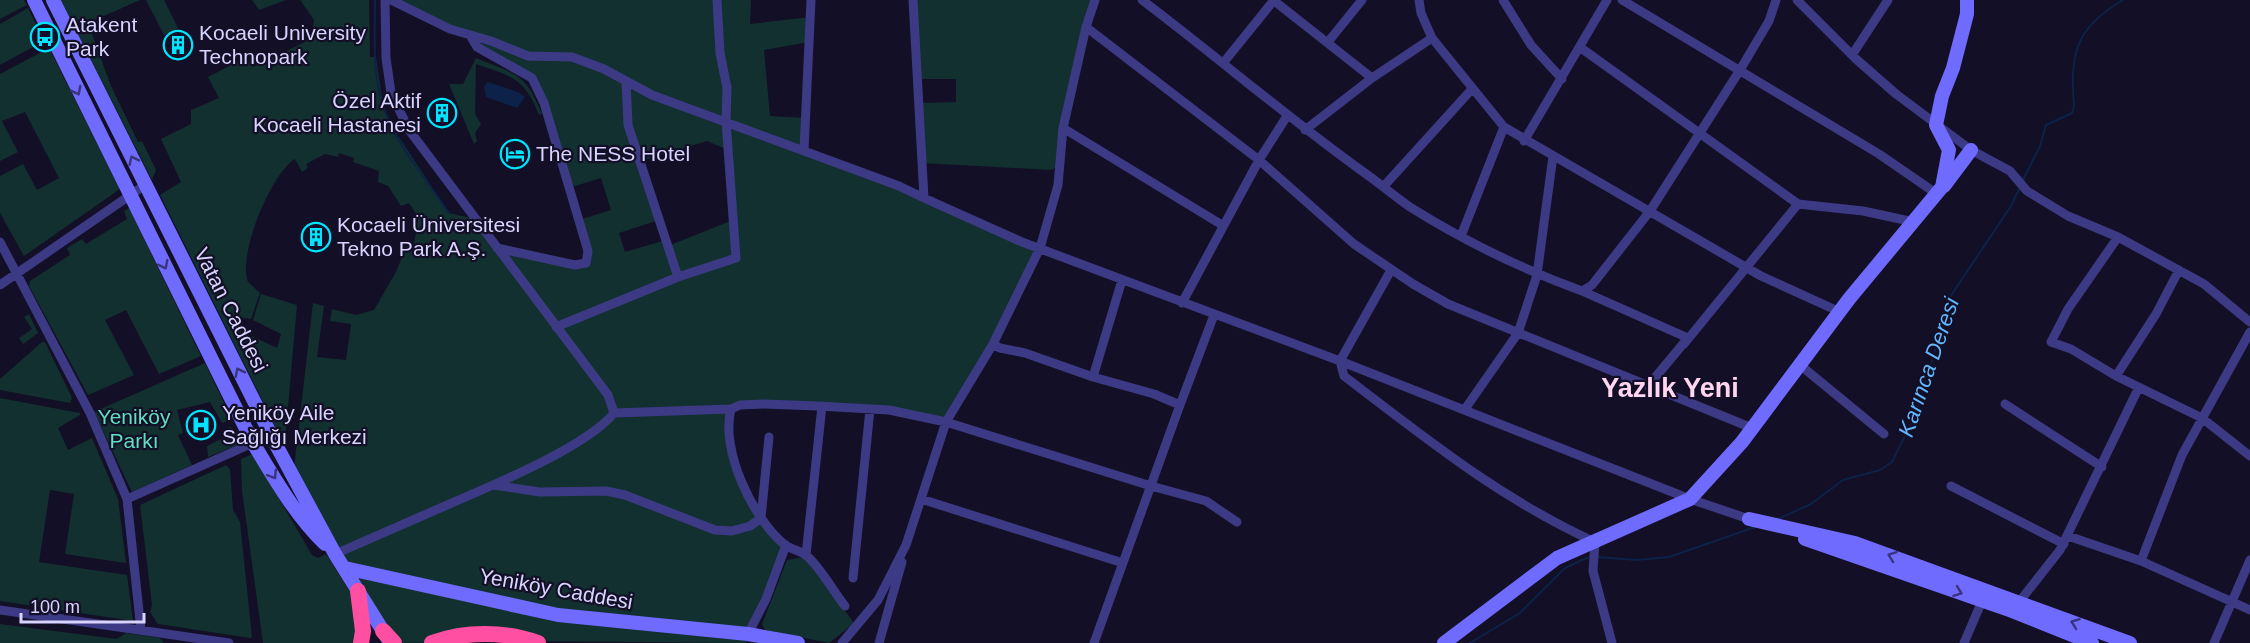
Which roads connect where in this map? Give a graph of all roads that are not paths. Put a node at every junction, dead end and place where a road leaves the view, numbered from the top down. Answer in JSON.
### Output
{"nodes":[{"id":1,"x":34,"y":0,"type":"edge"},
{"id":2,"x":53,"y":0,"type":"edge"},
{"id":3,"x":385,"y":0,"type":"edge"},
{"id":4,"x":391,"y":0,"type":"edge"},
{"id":5,"x":717,"y":0,"type":"edge"},
{"id":6,"x":812,"y":0,"type":"edge"},
{"id":7,"x":913,"y":0,"type":"edge"},
{"id":8,"x":1095,"y":0,"type":"edge"},
{"id":9,"x":1142,"y":0,"type":"edge"},
{"id":10,"x":1273,"y":0,"type":"edge"},
{"id":11,"x":1362,"y":0,"type":"edge"},
{"id":12,"x":1419,"y":0,"type":"edge"},
{"id":13,"x":1503,"y":0,"type":"edge"},
{"id":14,"x":1607,"y":0,"type":"edge"},
{"id":15,"x":1622,"y":0,"type":"edge"},
{"id":16,"x":1776,"y":0,"type":"edge"},
{"id":17,"x":1797,"y":0,"type":"edge"},
{"id":18,"x":1888,"y":0,"type":"edge"},
{"id":19,"x":1967,"y":0,"type":"edge"},
{"id":20,"x":1086,"y":27,"type":"junction"},
{"id":21,"x":471,"y":38,"type":"junction"},
{"id":22,"x":1432,"y":38,"type":"junction"},
{"id":23,"x":1328,"y":42,"type":"junction"},
{"id":24,"x":1581,"y":48,"type":"junction"},
{"id":25,"x":1852,"y":55,"type":"junction"},
{"id":26,"x":1224,"y":62,"type":"junction"},
{"id":27,"x":1740,"y":70,"type":"junction"},
{"id":28,"x":1372,"y":78,"type":"junction"},
{"id":29,"x":1562,"y":79,"type":"junction"},
{"id":30,"x":626,"y":81,"type":"junction"},
{"id":31,"x":1472,"y":89,"type":"junction"},
{"id":32,"x":1287,"y":116,"type":"junction"},
{"id":33,"x":726,"y":121,"type":"junction"},
{"id":34,"x":1936,"y":125,"type":"junction"},
{"id":35,"x":1504,"y":127,"type":"junction"},
{"id":36,"x":1063,"y":128,"type":"junction"},
{"id":37,"x":1305,"y":130,"type":"junction"},
{"id":38,"x":1699,"y":132,"type":"junction"},
{"id":39,"x":1524,"y":141,"type":"junction"},
{"id":40,"x":804,"y":150,"type":"junction"},
{"id":41,"x":1971,"y":150,"type":"junction"},
{"id":42,"x":1553,"y":156,"type":"junction"},
{"id":43,"x":1259,"y":160,"type":"junction"},
{"id":44,"x":145,"y":185,"type":"junction"},
{"id":45,"x":1384,"y":186,"type":"junction"},
{"id":46,"x":1940,"y":191,"type":"junction"},
{"id":47,"x":129,"y":196,"type":"junction"},
{"id":48,"x":924,"y":198,"type":"junction"},
{"id":49,"x":1798,"y":204,"type":"junction"},
{"id":50,"x":1650,"y":211,"type":"junction"},
{"id":51,"x":1914,"y":222,"type":"junction"},
{"id":52,"x":1222,"y":225,"type":"junction"},
{"id":53,"x":1461,"y":236,"type":"junction"},
{"id":54,"x":2118,"y":237,"type":"junction"},
{"id":55,"x":0,"y":242,"type":"edge"},
{"id":56,"x":497,"y":248,"type":"junction"},
{"id":57,"x":1040,"y":249,"type":"junction"},
{"id":58,"x":1747,"y":268,"type":"junction"},
{"id":59,"x":1391,"y":270,"type":"junction"},
{"id":60,"x":2179,"y":270,"type":"junction"},
{"id":61,"x":16,"y":274,"type":"junction"},
{"id":62,"x":1537,"y":274,"type":"junction"},
{"id":63,"x":678,"y":277,"type":"junction"},
{"id":64,"x":1122,"y":280,"type":"junction"},
{"id":65,"x":0,"y":285,"type":"edge"},
{"id":66,"x":1582,"y":291,"type":"junction"},
{"id":67,"x":1182,"y":303,"type":"junction"},
{"id":68,"x":1840,"y":312,"type":"junction"},
{"id":69,"x":1214,"y":315,"type":"junction"},
{"id":70,"x":2250,"y":322,"type":"edge"},
{"id":71,"x":556,"y":327,"type":"junction"},
{"id":72,"x":2250,"y":332,"type":"edge"},
{"id":73,"x":1518,"y":333,"type":"junction"},
{"id":74,"x":993,"y":344,"type":"junction"},
{"id":75,"x":1684,"y":344,"type":"junction"},
{"id":76,"x":1340,"y":361,"type":"junction"},
{"id":77,"x":1800,"y":365,"type":"junction"},
{"id":78,"x":2116,"y":376,"type":"junction"},
{"id":79,"x":1093,"y":377,"type":"junction"},
{"id":80,"x":1648,"y":386,"type":"junction"},
{"id":81,"x":2139,"y":387,"type":"junction"},
{"id":82,"x":2005,"y":404,"type":"dead end"},
{"id":83,"x":1180,"y":405,"type":"junction"},
{"id":84,"x":822,"y":406,"type":"junction"},
{"id":85,"x":731,"y":409,"type":"junction"},
{"id":86,"x":870,"y":409,"type":"junction"},
{"id":87,"x":1465,"y":409,"type":"junction"},
{"id":88,"x":614,"y":413,"type":"junction"},
{"id":89,"x":2202,"y":418,"type":"junction"},
{"id":90,"x":946,"y":423,"type":"junction"},
{"id":91,"x":1752,"y":428,"type":"junction"},
{"id":92,"x":1884,"y":434,"type":"dead end"},
{"id":93,"x":769,"y":437,"type":"dead end"},
{"id":94,"x":253,"y":444,"type":"junction"},
{"id":95,"x":2250,"y":456,"type":"edge"},
{"id":96,"x":2102,"y":467,"type":"junction"},
{"id":97,"x":492,"y":485,"type":"junction"},
{"id":98,"x":1151,"y":486,"type":"junction"},
{"id":99,"x":1951,"y":486,"type":"dead end"},
{"id":100,"x":127,"y":499,"type":"junction"},
{"id":101,"x":921,"y":499,"type":"junction"},
{"id":102,"x":1690,"y":499,"type":"junction"},
{"id":103,"x":761,"y":518,"type":"junction"},
{"id":104,"x":1749,"y":519,"type":"joint"},
{"id":105,"x":1237,"y":522,"type":"dead end"},
{"id":106,"x":1787,"y":529,"type":"junction"},
{"id":107,"x":2066,"y":540,"type":"junction"},
{"id":108,"x":786,"y":545,"type":"junction"},
{"id":109,"x":906,"y":545,"type":"junction"},
{"id":110,"x":1594,"y":546,"type":"junction"},
{"id":111,"x":335,"y":554,"type":"junction"},
{"id":112,"x":806,"y":555,"type":"junction"},
{"id":113,"x":2250,"y":560,"type":"edge"},
{"id":114,"x":2141,"y":561,"type":"junction"},
{"id":115,"x":1123,"y":563,"type":"junction"},
{"id":116,"x":345,"y":568,"type":"junction"},
{"id":117,"x":854,"y":578,"type":"dead end"},
{"id":118,"x":358,"y":591,"type":"junction"},
{"id":119,"x":1982,"y":601,"type":"junction"},
{"id":120,"x":2231,"y":603,"type":"junction"},
{"id":121,"x":845,"y":606,"type":"dead end"},
{"id":122,"x":2015,"y":607,"type":"junction"},
{"id":123,"x":0,"y":610,"type":"edge"},
{"id":124,"x":2250,"y":610,"type":"edge"},
{"id":125,"x":141,"y":630,"type":"junction"},
{"id":126,"x":753,"y":638,"type":"edge"},
{"id":127,"x":389,"y":639,"type":"edge"},
{"id":128,"x":229,"y":643,"type":"edge"},
{"id":129,"x":361,"y":643,"type":"edge"},
{"id":130,"x":432,"y":643,"type":"edge"},
{"id":131,"x":538,"y":643,"type":"edge"},
{"id":132,"x":798,"y":643,"type":"edge"},
{"id":133,"x":842,"y":643,"type":"edge"},
{"id":134,"x":879,"y":643,"type":"edge"},
{"id":135,"x":1094,"y":643,"type":"edge"},
{"id":136,"x":1444,"y":643,"type":"edge"},
{"id":137,"x":1612,"y":643,"type":"edge"},
{"id":138,"x":1964,"y":643,"type":"edge"},
{"id":139,"x":2092,"y":643,"type":"edge"},
{"id":140,"x":2130,"y":643,"type":"edge"},
{"id":141,"x":2214,"y":643,"type":"edge"}],
"edges":[{"from":1,"to":47,"type":"street","name":"Vatan Caddesi","one_way":true},
{"from":44,"to":2,"type":"street","name":"Vatan Caddesi","one_way":true},
{"from":3,"to":56,"type":"street"},
{"from":4,"to":21,"type":"street"},
{"from":5,"to":33,"type":"street"},
{"from":6,"to":40,"type":"street"},
{"from":7,"to":48,"type":"street"},
{"from":8,"to":20,"type":"street"},
{"from":9,"to":26,"type":"street"},
{"from":10,"to":23,"type":"street"},
{"from":10,"to":26,"type":"street"},
{"from":11,"to":23,"type":"street"},
{"from":12,"to":22,"type":"street"},
{"from":13,"to":29,"type":"street"},
{"from":14,"to":24,"type":"street"},
{"from":15,"to":27,"type":"street"},
{"from":16,"to":27,"type":"street"},
{"from":17,"to":25,"type":"street"},
{"from":18,"to":25,"type":"street"},
{"from":19,"to":34,"type":"street"},
{"from":20,"to":36,"type":"street"},
{"from":20,"to":43,"type":"street"},
{"from":21,"to":30,"type":"street"},
{"from":21,"to":56,"type":"street"},
{"from":22,"to":28,"type":"street"},
{"from":22,"to":31,"type":"street"},
{"from":23,"to":28,"type":"street"},
{"from":24,"to":29,"type":"street"},
{"from":24,"to":38,"type":"street"},
{"from":25,"to":34,"type":"street"},
{"from":26,"to":32,"type":"street"},
{"from":27,"to":38,"type":"street"},
{"from":27,"to":46,"type":"street"},
{"from":28,"to":37,"type":"street"},
{"from":29,"to":39,"type":"street"},
{"from":30,"to":33,"type":"street"},
{"from":30,"to":63,"type":"street"},
{"from":31,"to":35,"type":"street"},
{"from":31,"to":45,"type":"street"},
{"from":32,"to":37,"type":"street"},
{"from":32,"to":43,"type":"street"},
{"from":33,"to":40,"type":"street"},
{"from":33,"to":63,"type":"street"},
{"from":34,"to":41,"type":"street"},
{"from":34,"to":46,"type":"street"},
{"from":35,"to":39,"type":"street"},
{"from":35,"to":53,"type":"street"},
{"from":36,"to":52,"type":"street"},
{"from":36,"to":57,"type":"street"},
{"from":37,"to":45,"type":"street"},
{"from":38,"to":49,"type":"street"},
{"from":38,"to":50,"type":"street"},
{"from":39,"to":42,"type":"street"},
{"from":40,"to":48,"type":"street"},
{"from":41,"to":46,"type":"street"},
{"from":41,"to":54,"type":"street"},
{"from":42,"to":50,"type":"street"},
{"from":42,"to":62,"type":"street"},
{"from":43,"to":52,"type":"street"},
{"from":43,"to":59,"type":"street"},
{"from":44,"to":47,"type":"street"},
{"from":111,"to":44,"type":"street","name":"Vatan Caddesi","one_way":true},
{"from":45,"to":53,"type":"street"},
{"from":46,"to":51,"type":"street"},
{"from":47,"to":61,"type":"street"},
{"from":47,"to":94,"type":"street","name":"Vatan Caddesi","one_way":true},
{"from":48,"to":57,"type":"street"},
{"from":49,"to":51,"type":"street"},
{"from":49,"to":58,"type":"street"},
{"from":50,"to":58,"type":"street"},
{"from":50,"to":66,"type":"street"},
{"from":51,"to":68,"type":"street"},
{"from":52,"to":67,"type":"street"},
{"from":53,"to":62,"type":"street"},
{"from":54,"to":60,"type":"street"},
{"from":54,"to":78,"type":"street"},
{"from":55,"to":61,"type":"street"},
{"from":56,"to":71,"type":"street"},
{"from":57,"to":64,"type":"street"},
{"from":57,"to":74,"type":"street"},
{"from":58,"to":68,"type":"street"},
{"from":58,"to":75,"type":"street"},
{"from":59,"to":73,"type":"street"},
{"from":59,"to":76,"type":"street"},
{"from":60,"to":70,"type":"street"},
{"from":60,"to":78,"type":"street"},
{"from":61,"to":65,"type":"street"},
{"from":61,"to":100,"type":"street"},
{"from":62,"to":66,"type":"street"},
{"from":62,"to":73,"type":"street"},
{"from":63,"to":71,"type":"street"},
{"from":64,"to":67,"type":"street"},
{"from":64,"to":79,"type":"street"},
{"from":66,"to":75,"type":"street"},
{"from":67,"to":69,"type":"street"},
{"from":68,"to":77,"type":"street"},
{"from":69,"to":76,"type":"street"},
{"from":69,"to":83,"type":"street"},
{"from":71,"to":88,"type":"street"},
{"from":72,"to":89,"type":"street"},
{"from":73,"to":80,"type":"street"},
{"from":73,"to":87,"type":"street"},
{"from":74,"to":79,"type":"street"},
{"from":74,"to":90,"type":"street"},
{"from":75,"to":80,"type":"street"},
{"from":76,"to":87,"type":"street"},
{"from":76,"to":110,"type":"street"},
{"from":77,"to":91,"type":"street"},
{"from":77,"to":92,"type":"street"},
{"from":78,"to":81,"type":"street"},
{"from":79,"to":83,"type":"street"},
{"from":80,"to":91,"type":"street"},
{"from":81,"to":89,"type":"street"},
{"from":81,"to":96,"type":"street"},
{"from":82,"to":96,"type":"street"},
{"from":83,"to":98,"type":"street"},
{"from":84,"to":85,"type":"street"},
{"from":84,"to":86,"type":"street"},
{"from":84,"to":112,"type":"street"},
{"from":85,"to":88,"type":"street"},
{"from":85,"to":103,"type":"street"},
{"from":86,"to":90,"type":"street"},
{"from":86,"to":117,"type":"street"},
{"from":87,"to":102,"type":"street"},
{"from":88,"to":97,"type":"street"},
{"from":89,"to":95,"type":"street"},
{"from":89,"to":114,"type":"street"},
{"from":90,"to":98,"type":"street"},
{"from":90,"to":101,"type":"street"},
{"from":91,"to":102,"type":"street"},
{"from":93,"to":103,"type":"street"},
{"from":94,"to":100,"type":"street"},
{"from":94,"to":111,"type":"street","name":"Vatan Caddesi","one_way":true},
{"from":96,"to":107,"type":"street"},
{"from":97,"to":103,"type":"street"},
{"from":97,"to":111,"type":"street"},
{"from":98,"to":105,"type":"street"},
{"from":98,"to":115,"type":"street"},
{"from":99,"to":107,"type":"street"},
{"from":100,"to":125,"type":"street"},
{"from":101,"to":109,"type":"street"},
{"from":101,"to":115,"type":"street"},
{"from":102,"to":104,"type":"street"},
{"from":102,"to":110,"type":"street"},
{"from":103,"to":108,"type":"street"},
{"from":104,"to":106,"type":"street"},
{"from":106,"to":119,"type":"street","one_way":true},
{"from":122,"to":106,"type":"street","one_way":true},
{"from":107,"to":114,"type":"street"},
{"from":107,"to":122,"type":"street"},
{"from":108,"to":112,"type":"street"},
{"from":108,"to":126,"type":"street"},
{"from":109,"to":133,"type":"street"},
{"from":109,"to":134,"type":"street"},
{"from":110,"to":136,"type":"street"},
{"from":110,"to":137,"type":"street"},
{"from":111,"to":116,"type":"street"},
{"from":112,"to":121,"type":"street"},
{"from":113,"to":120,"type":"street"},
{"from":114,"to":120,"type":"street"},
{"from":115,"to":135,"type":"street"},
{"from":116,"to":118,"type":"street"},
{"from":116,"to":126,"type":"street","name":"Yeniköy Caddesi"},
{"from":118,"to":127,"type":"street"},
{"from":118,"to":129,"type":"highway"},
{"from":119,"to":122,"type":"street"},
{"from":119,"to":138,"type":"street"},
{"from":120,"to":124,"type":"street"},
{"from":120,"to":141,"type":"street"},
{"from":122,"to":139,"type":"street"},
{"from":140,"to":122,"type":"street","one_way":true},
{"from":123,"to":125,"type":"street"},
{"from":125,"to":128,"type":"street"},
{"from":126,"to":132,"type":"street","name":"Yeniköy Caddesi"},
{"from":130,"to":131,"type":"highway"}]}
